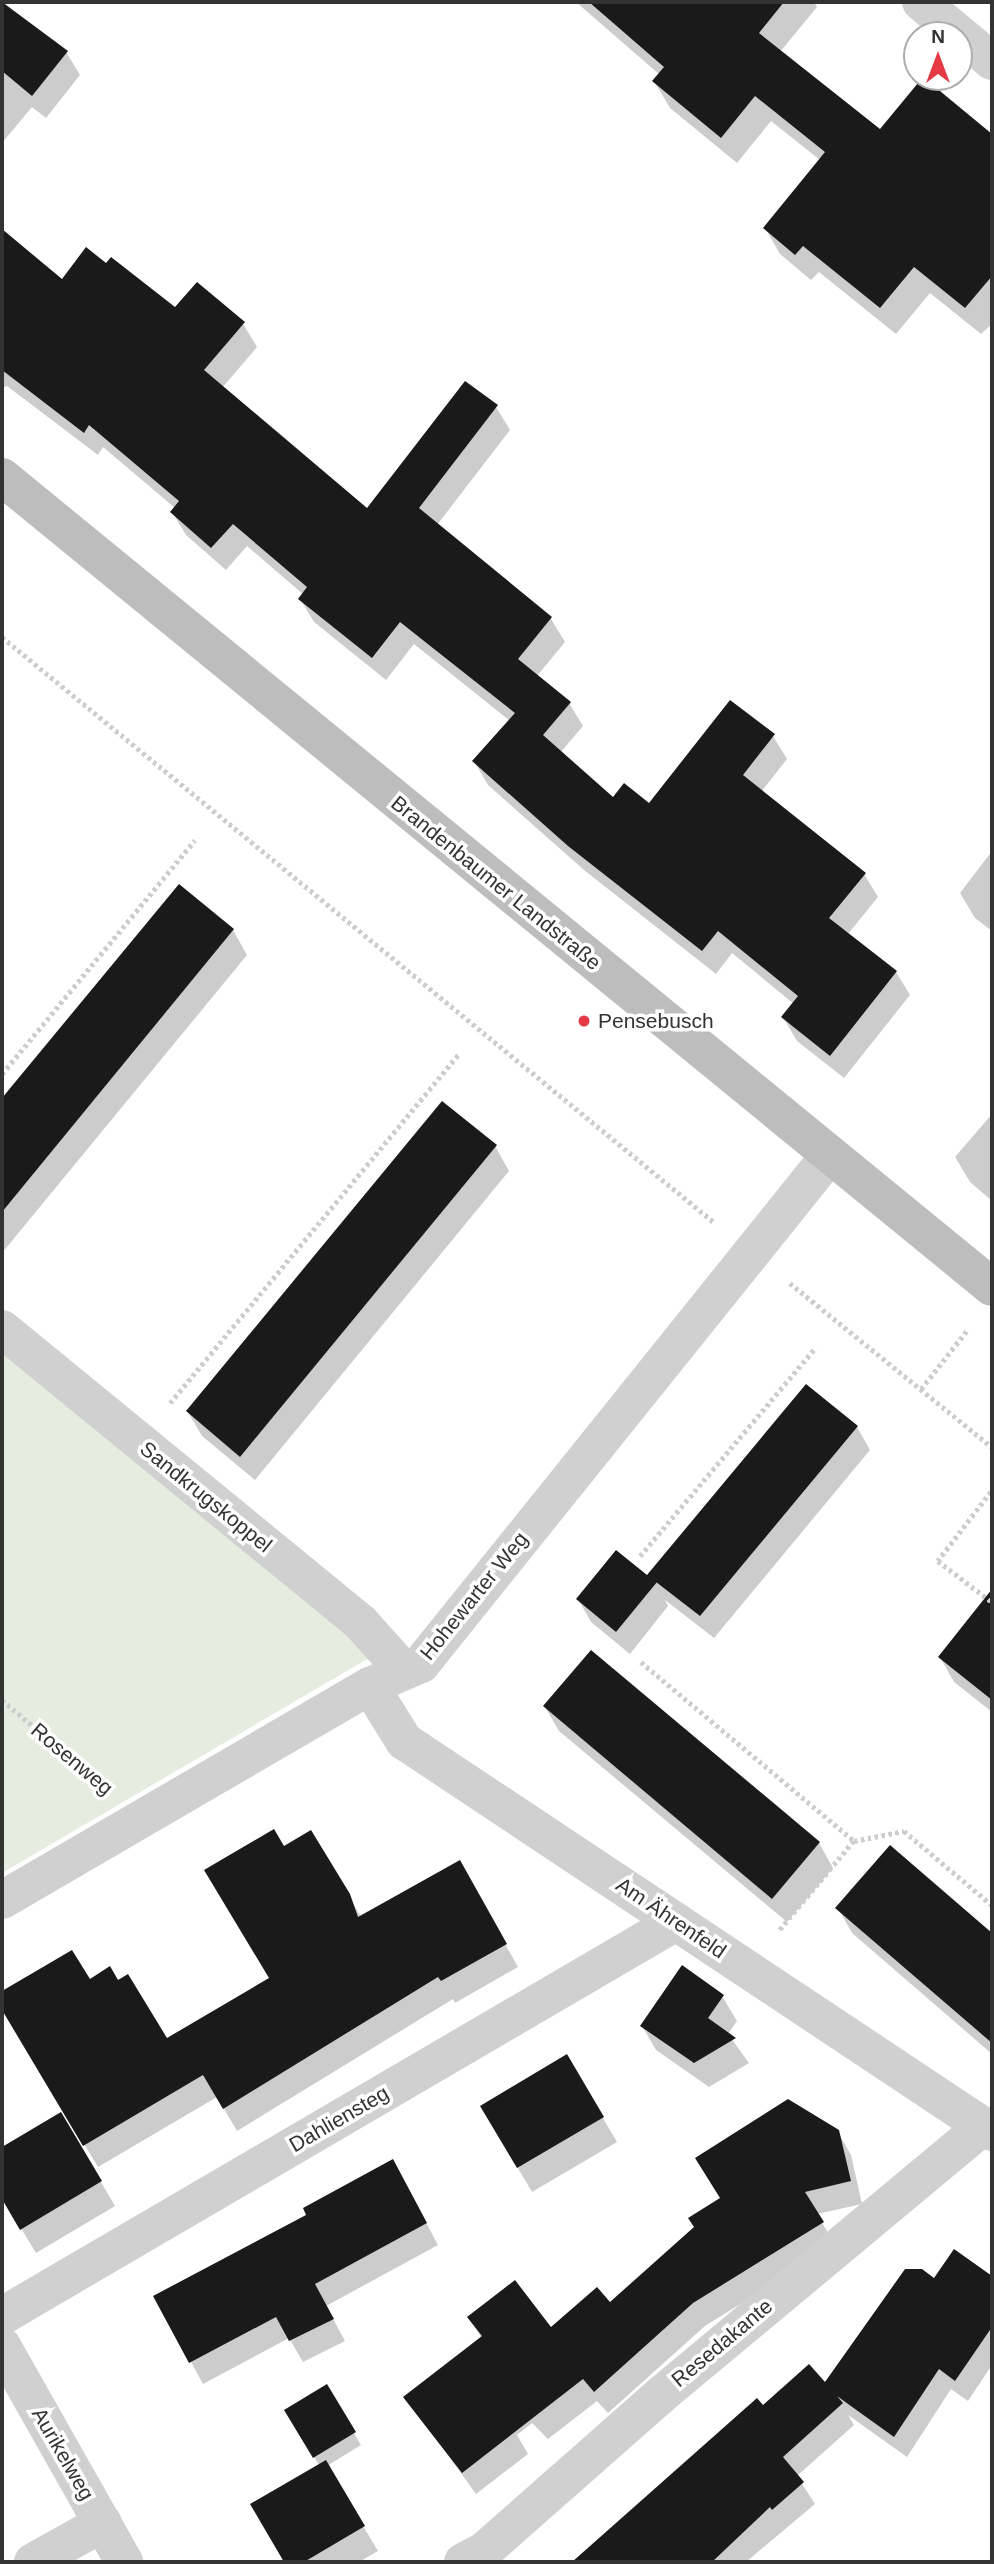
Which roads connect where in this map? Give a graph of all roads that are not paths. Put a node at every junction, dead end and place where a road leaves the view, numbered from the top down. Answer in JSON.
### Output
{"nodes":[{"id":1,"x":921,"y":2,"type":"edge"},
{"id":2,"x":992,"y":61,"type":"edge"},
{"id":3,"x":2,"y":477,"type":"edge"},
{"id":4,"x":830,"y":1155,"type":"junction"},
{"id":5,"x":984,"y":1303,"type":"edge"},
{"id":6,"x":2,"y":1329,"type":"edge"},
{"id":7,"x":387,"y":1679,"type":"junction"},
{"id":8,"x":2,"y":1900,"type":"edge"},
{"id":9,"x":676,"y":1922,"type":"junction"},
{"id":10,"x":988,"y":2129,"type":"edge"},
{"id":11,"x":2,"y":2316,"type":"edge"},
{"id":12,"x":2,"y":2346,"type":"edge"},
{"id":13,"x":103,"y":2523,"type":"junction"},
{"id":14,"x":33,"y":2562,"type":"edge"},
{"id":15,"x":124,"y":2562,"type":"edge"},
{"id":16,"x":463,"y":2562,"type":"edge"}],
"edges":[{"from":1,"to":2,"type":"street"},
{"from":3,"to":4,"type":"main road","name":"Brandenbaumer Landstraße"},
{"from":4,"to":5,"type":"main road","name":"Brandenbaumer Landstraße"},
{"from":4,"to":7,"type":"street","name":"Hohewarter Weg"},
{"from":6,"to":7,"type":"street","name":"Sandkrugskoppel"},
{"from":7,"to":8,"type":"street","name":"Hohewarter Weg"},
{"from":7,"to":9,"type":"street","name":"Am Ährenfeld"},
{"from":9,"to":10,"type":"street","name":"Am Ährenfeld"},
{"from":9,"to":11,"type":"street","name":"Dahliensteg"},
{"from":10,"to":16,"type":"street","name":"Resedakante"},
{"from":12,"to":13,"type":"street","name":"Aurikelweg"},
{"from":13,"to":14,"type":"street"},
{"from":13,"to":15,"type":"street","name":"Aurikelweg"}]}
